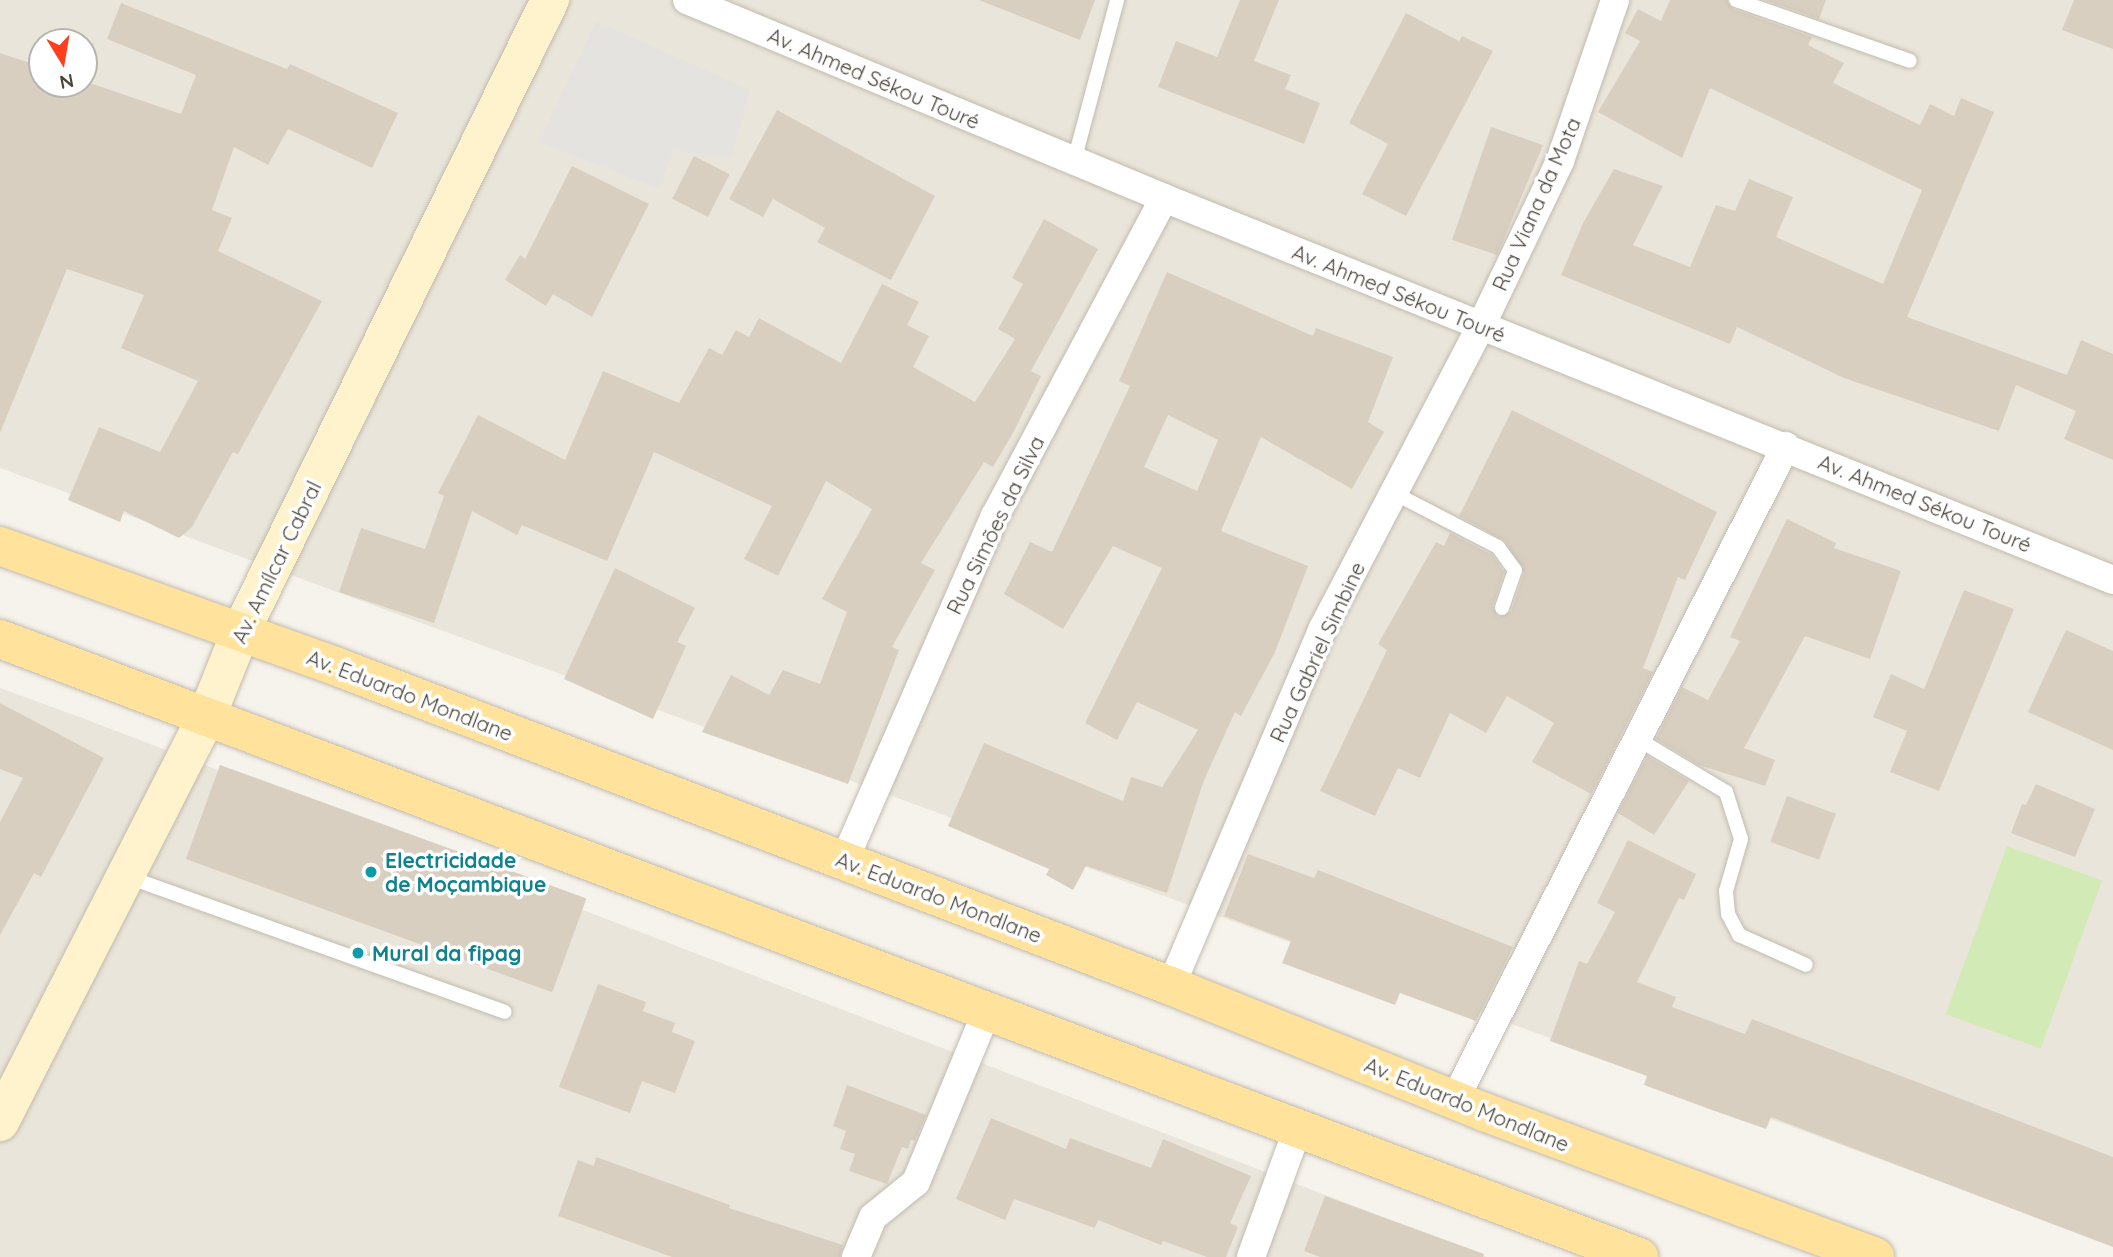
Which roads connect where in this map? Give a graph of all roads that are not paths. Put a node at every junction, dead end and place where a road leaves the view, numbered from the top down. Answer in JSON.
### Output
{"nodes":[{"id":1,"x":550,"y":0,"type":"edge"},
{"id":2,"x":687,"y":0,"type":"edge"},
{"id":3,"x":1117,"y":0,"type":"edge"},
{"id":4,"x":1615,"y":0,"type":"edge"},
{"id":5,"x":1736,"y":0,"type":"edge"},
{"id":6,"x":1910,"y":61,"type":"dead end"},
{"id":7,"x":1074,"y":161,"type":"junction"},
{"id":8,"x":1164,"y":198,"type":"junction"},
{"id":9,"x":1481,"y":326,"type":"junction"},
{"id":10,"x":1786,"y":446,"type":"junction"},
{"id":11,"x":1394,"y":493,"type":"junction"},
{"id":12,"x":0,"y":546,"type":"edge"},
{"id":13,"x":2113,"y":580,"type":"edge"},
{"id":14,"x":1502,"y":608,"type":"dead end"},
{"id":15,"x":241,"y":631,"type":"junction"},
{"id":16,"x":15,"y":645,"type":"edge"},
{"id":17,"x":205,"y":718,"type":"junction"},
{"id":18,"x":1636,"y":738,"type":"junction"},
{"id":19,"x":844,"y":861,"type":"junction"},
{"id":20,"x":125,"y":876,"type":"junction"},
{"id":21,"x":1806,"y":965,"type":"dead end"},
{"id":22,"x":1171,"y":986,"type":"junction"},
{"id":23,"x":987,"y":1011,"type":"junction"},
{"id":24,"x":505,"y":1012,"type":"dead end"},
{"id":25,"x":1455,"y":1099,"type":"junction"},
{"id":26,"x":0,"y":1122,"type":"edge"},
{"id":27,"x":1298,"y":1128,"type":"junction"},
{"id":28,"x":1622,"y":1254,"type":"edge"},
{"id":29,"x":856,"y":1257,"type":"edge"},
{"id":30,"x":1251,"y":1257,"type":"edge"},
{"id":31,"x":1875,"y":1257,"type":"edge"}],
"edges":[{"from":1,"to":15,"type":"street","name":"Av. Amílcar Cabral"},
{"from":2,"to":7,"type":"street","name":"Av. Ahmed Sékou Touré"},
{"from":3,"to":7,"type":"lane"},
{"from":4,"to":9,"type":"street","name":"Rua Viana da Mota"},
{"from":5,"to":6,"type":"lane"},
{"from":7,"to":8,"type":"street","name":"Av. Ahmed Sékou Touré"},
{"from":8,"to":9,"type":"street","name":"Av. Ahmed Sékou Touré"},
{"from":8,"to":19,"type":"street","name":"Rua Simões da Silva"},
{"from":9,"to":10,"type":"street","name":"Av. Ahmed Sékou Touré"},
{"from":9,"to":11,"type":"street","name":"Rua Gabriel Simbine"},
{"from":10,"to":13,"type":"street","name":"Av. Ahmed Sékou Touré"},
{"from":10,"to":18,"type":"street"},
{"from":11,"to":14,"type":"lane"},
{"from":11,"to":22,"type":"street","name":"Rua Gabriel Simbine"},
{"from":12,"to":15,"type":"main road","name":"Av. Eduardo Mondlane"},
{"from":15,"to":17,"type":"street","name":"Av. Amílcar Cabral"},
{"from":15,"to":19,"type":"main road","name":"Av. Eduardo Mondlane"},
{"from":16,"to":17,"type":"main road"},
{"from":17,"to":20,"type":"street","name":"Av. Amílcar Cabral"},
{"from":17,"to":23,"type":"main road"},
{"from":18,"to":21,"type":"lane"},
{"from":18,"to":25,"type":"street"},
{"from":19,"to":22,"type":"main road","name":"Av. Eduardo Mondlane"},
{"from":20,"to":24,"type":"lane"},
{"from":20,"to":26,"type":"street","name":"Av. Amílcar Cabral"},
{"from":22,"to":25,"type":"main road","name":"Av. Eduardo Mondlane"},
{"from":23,"to":27,"type":"main road"},
{"from":23,"to":29,"type":"street"},
{"from":25,"to":31,"type":"main road","name":"Av. Eduardo Mondlane"},
{"from":27,"to":28,"type":"main road"},
{"from":27,"to":30,"type":"street"}]}
